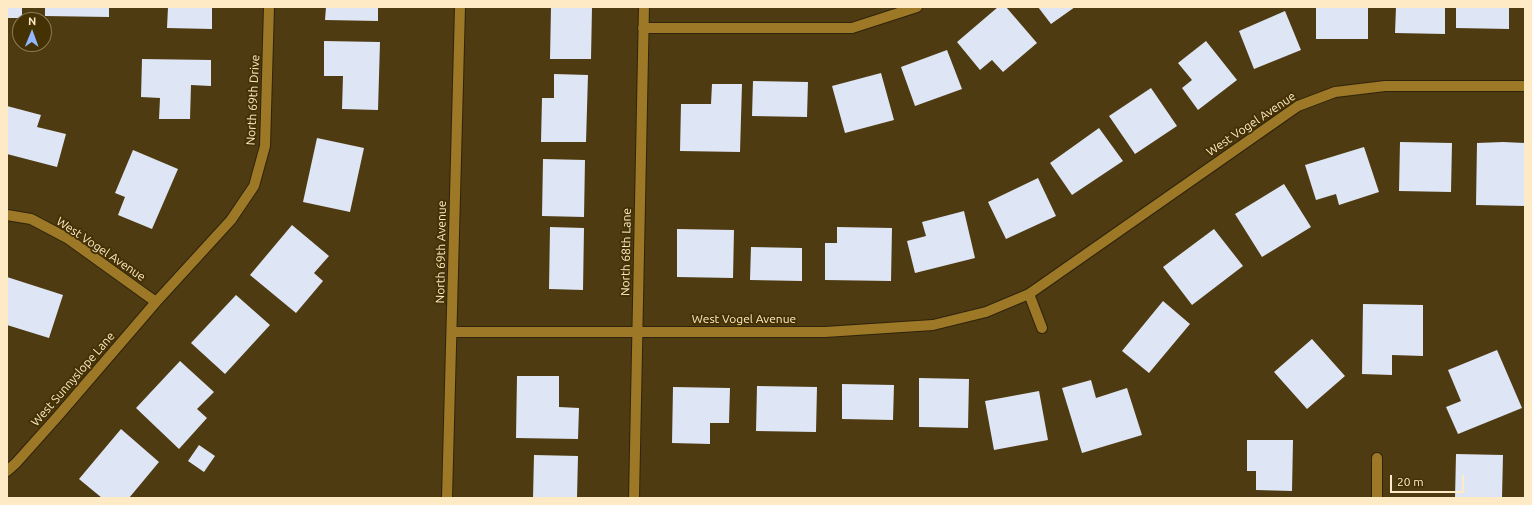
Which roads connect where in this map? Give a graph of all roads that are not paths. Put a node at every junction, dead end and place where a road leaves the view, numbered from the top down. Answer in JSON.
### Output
{"nodes":[{"id":1,"x":269,"y":7,"type":"edge"},
{"id":2,"x":460,"y":7,"type":"edge"},
{"id":3,"x":644,"y":7,"type":"edge"},
{"id":4,"x":917,"y":7,"type":"edge"},
{"id":5,"x":643,"y":28,"type":"junction"},
{"id":6,"x":1525,"y":86,"type":"edge"},
{"id":7,"x":7,"y":215,"type":"edge"},
{"id":8,"x":1029,"y":294,"type":"junction"},
{"id":9,"x":156,"y":302,"type":"junction"},
{"id":10,"x":1042,"y":328,"type":"dead end"},
{"id":11,"x":637,"y":331,"type":"junction"},
{"id":12,"x":452,"y":332,"type":"junction"},
{"id":13,"x":1377,"y":458,"type":"dead end"},
{"id":14,"x":7,"y":471,"type":"edge"},
{"id":15,"x":447,"y":498,"type":"edge"},
{"id":16,"x":634,"y":498,"type":"edge"},
{"id":17,"x":1377,"y":498,"type":"edge"}],
"edges":[{"from":1,"to":9,"type":"street","name":"North 69th Drive"},
{"from":2,"to":12,"type":"street","name":"North 69th Avenue"},
{"from":3,"to":5,"type":"street","name":"North 68th Lane"},
{"from":4,"to":5,"type":"street"},
{"from":5,"to":11,"type":"street","name":"North 68th Lane"},
{"from":6,"to":8,"type":"street","name":"West Vogel Avenue"},
{"from":7,"to":9,"type":"street","name":"West Vogel Avenue"},
{"from":8,"to":10,"type":"street"},
{"from":8,"to":11,"type":"street","name":"West Vogel Avenue"},
{"from":9,"to":14,"type":"street","name":"West Sunnyslope Lane"},
{"from":11,"to":12,"type":"street","name":"West Vogel Avenue"},
{"from":11,"to":16,"type":"street","name":"North 68th Lane"},
{"from":12,"to":15,"type":"street","name":"North 69th Avenue"},
{"from":13,"to":17,"type":"street"}]}
